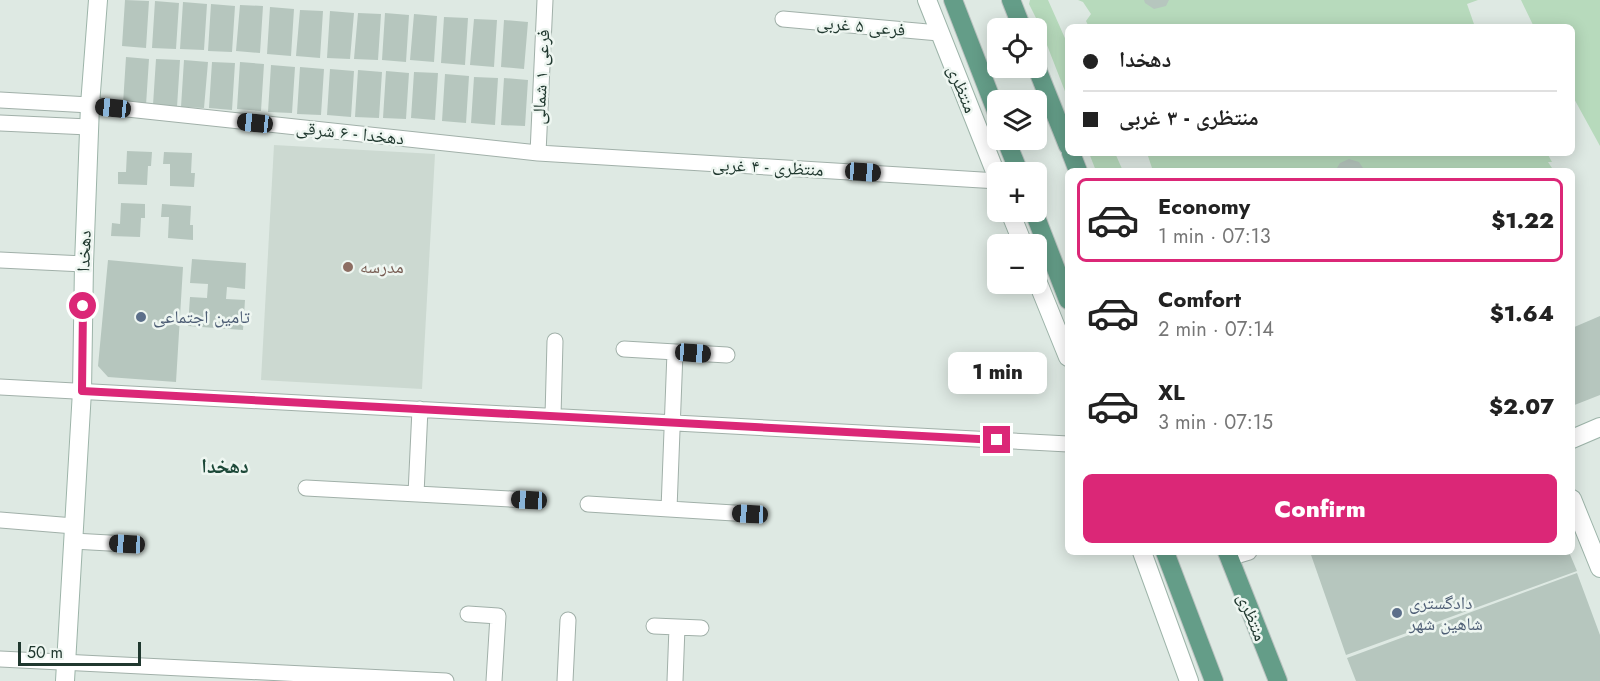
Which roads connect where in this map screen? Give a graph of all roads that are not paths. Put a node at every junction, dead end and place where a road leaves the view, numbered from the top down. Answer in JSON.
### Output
{"nodes":[{"id":1,"x":98,"y":0,"type":"edge"},
{"id":2,"x":534,"y":0,"type":"edge"},
{"id":3,"x":545,"y":0,"type":"edge"},
{"id":4,"x":927,"y":0,"type":"edge"},
{"id":5,"x":953,"y":0,"type":"edge"},
{"id":6,"x":1013,"y":2,"type":"edge"},
{"id":7,"x":1019,"y":18,"type":"edge"},
{"id":8,"x":783,"y":19,"type":"dead end"},
{"id":9,"x":939,"y":33,"type":"junction"},
{"id":10,"x":1041,"y":78,"type":"edge"},
{"id":11,"x":988,"y":90,"type":"edge"},
{"id":12,"x":0,"y":100,"type":"edge"},
{"id":13,"x":90,"y":105,"type":"junction"},
{"id":14,"x":0,"y":123,"type":"edge"},
{"id":15,"x":89,"y":127,"type":"junction"},
{"id":16,"x":1065,"y":138,"type":"edge"},
{"id":17,"x":538,"y":153,"type":"junction"},
{"id":18,"x":991,"y":162,"type":"edge"},
{"id":19,"x":987,"y":179,"type":"edge"},
{"id":20,"x":1038,"y":222,"type":"edge"},
{"id":21,"x":0,"y":260,"type":"edge"},
{"id":22,"x":84,"y":264,"type":"junction"},
{"id":23,"x":1065,"y":292,"type":"edge"},
{"id":24,"x":1042,"y":294,"type":"edge"},
{"id":25,"x":555,"y":341,"type":"dead end"},
{"id":26,"x":624,"y":350,"type":"dead end"},
{"id":27,"x":1065,"y":350,"type":"edge"},
{"id":28,"x":675,"y":352,"type":"junction"},
{"id":29,"x":727,"y":355,"type":"dead end"},
{"id":30,"x":0,"y":387,"type":"edge"},
{"id":31,"x":82,"y":391,"type":"junction"},
{"id":32,"x":420,"y":409,"type":"junction"},
{"id":33,"x":553,"y":416,"type":"junction"},
{"id":34,"x":673,"y":423,"type":"junction"},
{"id":35,"x":1600,"y":427,"type":"edge"},
{"id":36,"x":1575,"y":438,"type":"edge"},
{"id":37,"x":1065,"y":444,"type":"edge"},
{"id":38,"x":306,"y":488,"type":"dead end"},
{"id":39,"x":416,"y":494,"type":"junction"},
{"id":40,"x":529,"y":500,"type":"dead end"},
{"id":41,"x":588,"y":504,"type":"dead end"},
{"id":42,"x":1575,"y":506,"type":"edge"},
{"id":43,"x":669,"y":509,"type":"junction"},
{"id":44,"x":750,"y":514,"type":"dead end"},
{"id":45,"x":0,"y":520,"type":"edge"},
{"id":46,"x":74,"y":533,"type":"junction"},
{"id":47,"x":127,"y":544,"type":"dead end"},
{"id":48,"x":1143,"y":555,"type":"edge"},
{"id":49,"x":1166,"y":555,"type":"edge"},
{"id":50,"x":1228,"y":555,"type":"edge"},
{"id":51,"x":1600,"y":568,"type":"edge"},
{"id":52,"x":468,"y":614,"type":"dead end"},
{"id":53,"x":568,"y":620,"type":"dead end"},
{"id":54,"x":654,"y":626,"type":"dead end"},
{"id":55,"x":677,"y":627,"type":"junction"},
{"id":56,"x":701,"y":628,"type":"dead end"},
{"id":57,"x":0,"y":659,"type":"edge"},
{"id":58,"x":66,"y":663,"type":"junction"},
{"id":59,"x":65,"y":681,"type":"edge"},
{"id":60,"x":447,"y":681,"type":"edge"},
{"id":61,"x":494,"y":681,"type":"edge"},
{"id":62,"x":565,"y":681,"type":"edge"},
{"id":63,"x":675,"y":681,"type":"edge"},
{"id":64,"x":1189,"y":681,"type":"edge"},
{"id":65,"x":1214,"y":681,"type":"edge"},
{"id":66,"x":1278,"y":681,"type":"edge"}],
"edges":[{"from":1,"to":13,"type":"street","name":"دهخدا"},
{"from":2,"to":3,"type":"street"},
{"from":3,"to":17,"type":"street","name":"فرعی ۱ شمالی"},
{"from":4,"to":9,"type":"street","name":"منتظری"},
{"from":5,"to":11,"type":"main road","name":"منتظری"},
{"from":6,"to":7,"type":"main road"},
{"from":8,"to":9,"type":"street","name":"فرعی ۵ غربی"},
{"from":9,"to":18,"type":"street","name":"منتظری"},
{"from":10,"to":16,"type":"main road"},
{"from":12,"to":13,"type":"street","name":"دهخدا - ۶ شرقی"},
{"from":13,"to":15,"type":"street","name":"دهخدا"},
{"from":13,"to":17,"type":"street","name":"دهخدا - ۶ شرقی"},
{"from":14,"to":15,"type":"street"},
{"from":15,"to":22,"type":"street","name":"دهخدا"},
{"from":17,"to":19,"type":"street","name":"منتظری - ۴ غربی"},
{"from":20,"to":23,"type":"main road"},
{"from":21,"to":22,"type":"street"},
{"from":22,"to":31,"type":"street","name":"دهخدا"},
{"from":24,"to":27,"type":"street"},
{"from":25,"to":33,"type":"street"},
{"from":26,"to":28,"type":"street"},
{"from":28,"to":29,"type":"street"},
{"from":28,"to":34,"type":"street"},
{"from":30,"to":31,"type":"street"},
{"from":31,"to":32,"type":"street"},
{"from":31,"to":46,"type":"street","name":"دهخدا"},
{"from":32,"to":33,"type":"street"},
{"from":32,"to":39,"type":"street"},
{"from":33,"to":34,"type":"street"},
{"from":34,"to":37,"type":"street"},
{"from":34,"to":43,"type":"street"},
{"from":35,"to":36,"type":"street"},
{"from":38,"to":39,"type":"street"},
{"from":39,"to":40,"type":"street"},
{"from":41,"to":43,"type":"street"},
{"from":42,"to":51,"type":"street"},
{"from":43,"to":44,"type":"street"},
{"from":45,"to":46,"type":"street"},
{"from":46,"to":47,"type":"street"},
{"from":46,"to":58,"type":"street","name":"دهخدا"},
{"from":48,"to":64,"type":"street"},
{"from":49,"to":65,"type":"main road"},
{"from":50,"to":66,"type":"main road","name":"منتظری"},
{"from":52,"to":61,"type":"street"},
{"from":53,"to":62,"type":"street"},
{"from":54,"to":55,"type":"street"},
{"from":55,"to":56,"type":"street"},
{"from":55,"to":63,"type":"street"},
{"from":57,"to":58,"type":"street"},
{"from":58,"to":59,"type":"street","name":"دهخدا"},
{"from":58,"to":60,"type":"street"}]}
